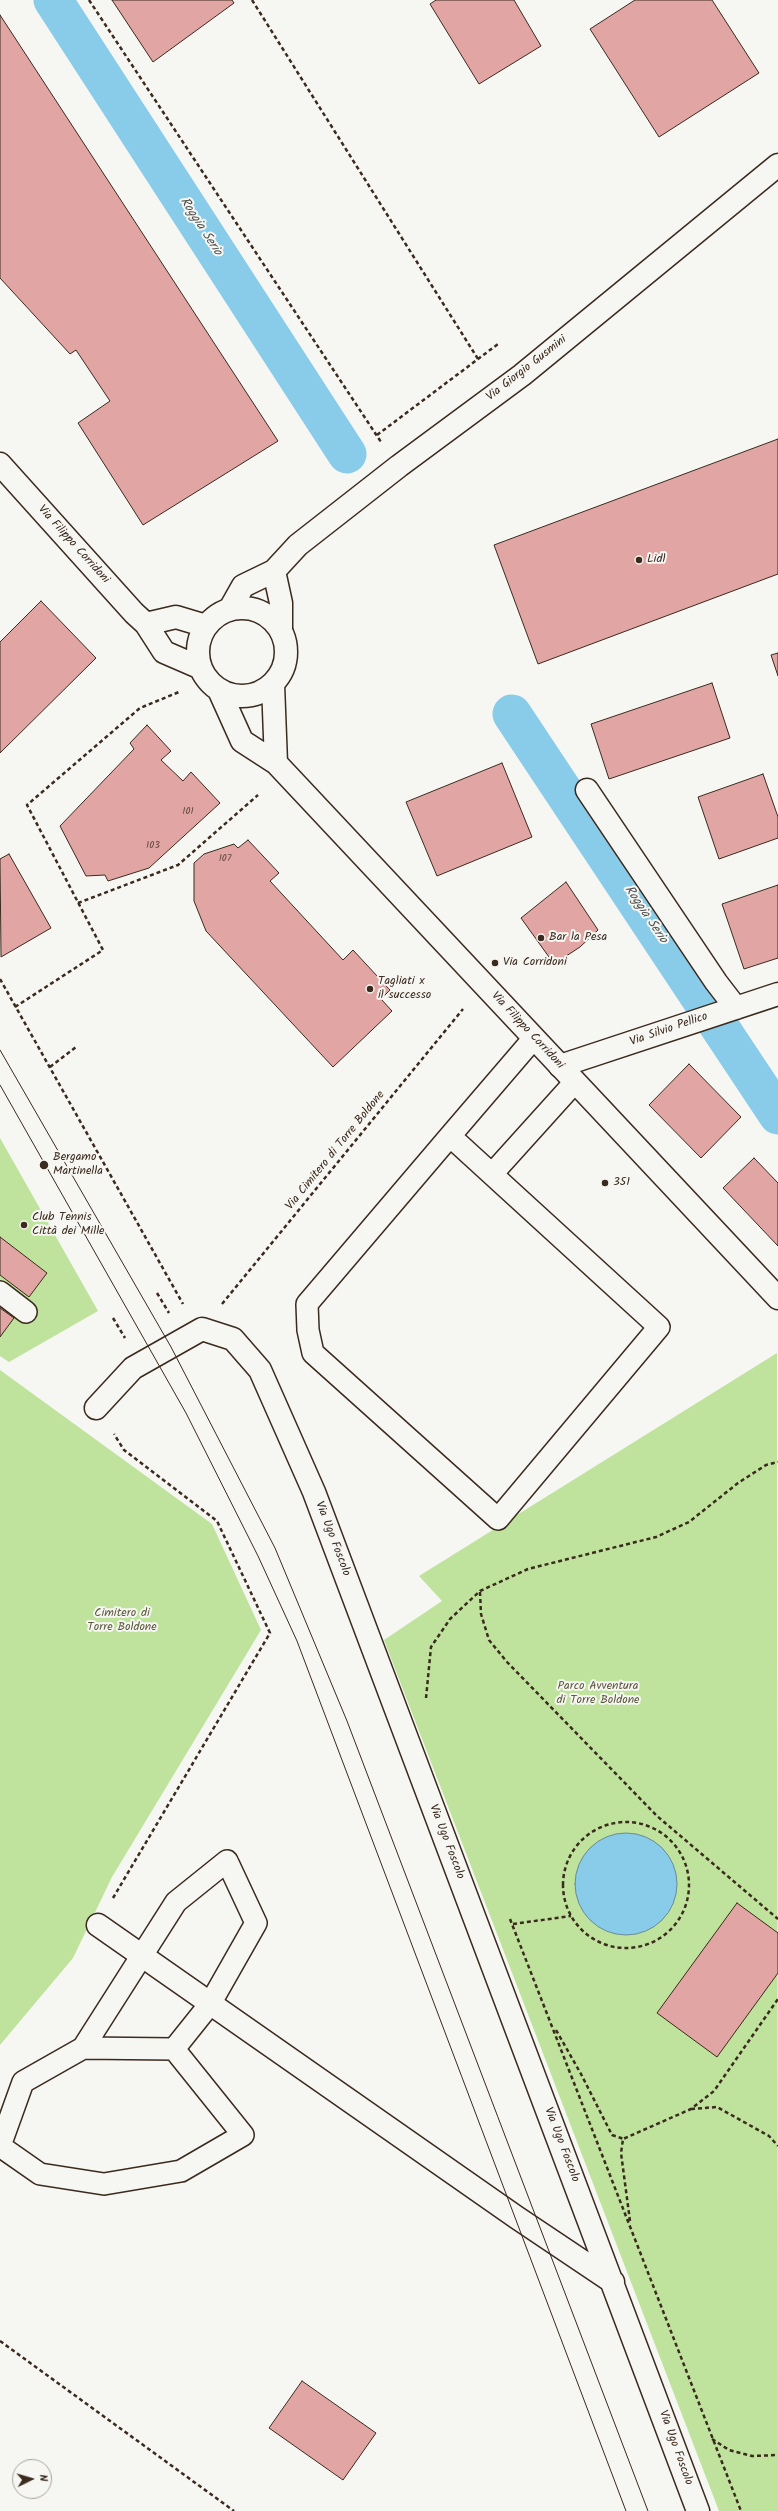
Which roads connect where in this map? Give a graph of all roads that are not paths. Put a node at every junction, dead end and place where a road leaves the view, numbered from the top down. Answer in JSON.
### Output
{"nodes":[{"id":1,"x":778,"y":165,"type":"edge"},
{"id":2,"x":0,"y":464,"type":"edge"},
{"id":3,"x":274,"y":572,"type":"junction"},
{"id":4,"x":230,"y":609,"type":"junction"},
{"id":5,"x":146,"y":624,"type":"junction"},
{"id":6,"x":206,"y":626,"type":"junction"},
{"id":7,"x":281,"y":630,"type":"junction"},
{"id":8,"x":209,"y":680,"type":"junction"},
{"id":9,"x":273,"y":684,"type":"junction"},
{"id":10,"x":276,"y":763,"type":"junction"},
{"id":11,"x":586,"y":790,"type":"dead end"},
{"id":12,"x":778,"y":994,"type":"edge"},
{"id":13,"x":736,"y":1008,"type":"junction"},
{"id":14,"x":534,"y":1038,"type":"junction"},
{"id":15,"x":560,"y":1066,"type":"junction"},
{"id":16,"x":575,"y":1082,"type":"junction"},
{"id":17,"x":450,"y":1136,"type":"junction"},
{"id":18,"x":492,"y":1174,"type":"junction"},
{"id":19,"x":0,"y":1292,"type":"edge"},
{"id":20,"x":778,"y":1298,"type":"edge"},
{"id":21,"x":26,"y":1312,"type":"dead end"},
{"id":22,"x":96,"y":1408,"type":"road end"},
{"id":23,"x":98,"y":1925,"type":"road end"},
{"id":24,"x":142,"y":1956,"type":"junction"},
{"id":25,"x":210,"y":2004,"type":"junction"},
{"id":26,"x":83,"y":2048,"type":"junction"},
{"id":27,"x":174,"y":2048,"type":"junction"},
{"id":28,"x":613,"y":2282,"type":"junction"},
{"id":29,"x":698,"y":2511,"type":"edge"}],
"edges":[{"from":1,"to":3,"type":"street","name":"Via Giorgio Gusmini"},
{"from":2,"to":5,"type":"street","name":"Via Filippo Corridoni"},
{"from":3,"to":4,"type":"street","name":"Via Giorgio Gusmini"},
{"from":3,"to":7,"type":"street"},
{"from":4,"to":6,"type":"street","name":"Via Filippo Corridoni"},
{"from":4,"to":7,"type":"street","name":"Via Filippo Corridoni"},
{"from":5,"to":6,"type":"street"},
{"from":5,"to":8,"type":"street","name":"Via Filippo Corridoni"},
{"from":6,"to":8,"type":"street","name":"Via Filippo Corridoni"},
{"from":7,"to":9,"type":"street","name":"Via Filippo Corridoni"},
{"from":8,"to":9,"type":"street","name":"Via Filippo Corridoni"},
{"from":8,"to":10,"type":"street","name":"Via Filippo Corridoni"},
{"from":9,"to":10,"type":"street"},
{"from":10,"to":14,"type":"street","name":"Via Filippo Corridoni"},
{"from":11,"to":13,"type":"street"},
{"from":12,"to":13,"type":"street","name":"Via Silvio Pellico"},
{"from":13,"to":15,"type":"street","name":"Via Silvio Pellico"},
{"from":14,"to":15,"type":"street","name":"Via Filippo Corridoni"},
{"from":14,"to":17,"type":"lane"},
{"from":15,"to":16,"type":"street","name":"Via Filippo Corridoni"},
{"from":16,"to":18,"type":"lane"},
{"from":16,"to":20,"type":"street","name":"Via Filippo Corridoni"},
{"from":17,"to":18,"type":"lane"},
{"from":17,"to":18,"type":"lane"},
{"from":19,"to":21,"type":"lane"},
{"from":22,"to":28,"type":"street","name":"Via Ugo Foscolo"},
{"from":23,"to":24,"type":"street"},
{"from":24,"to":25,"type":"street"},
{"from":24,"to":25,"type":"lane"},
{"from":24,"to":26,"type":"lane"},
{"from":25,"to":27,"type":"lane"},
{"from":25,"to":28,"type":"street"},
{"from":26,"to":27,"type":"lane"},
{"from":26,"to":27,"type":"lane"},
{"from":28,"to":29,"type":"street","name":"Via Ugo Foscolo"}]}
